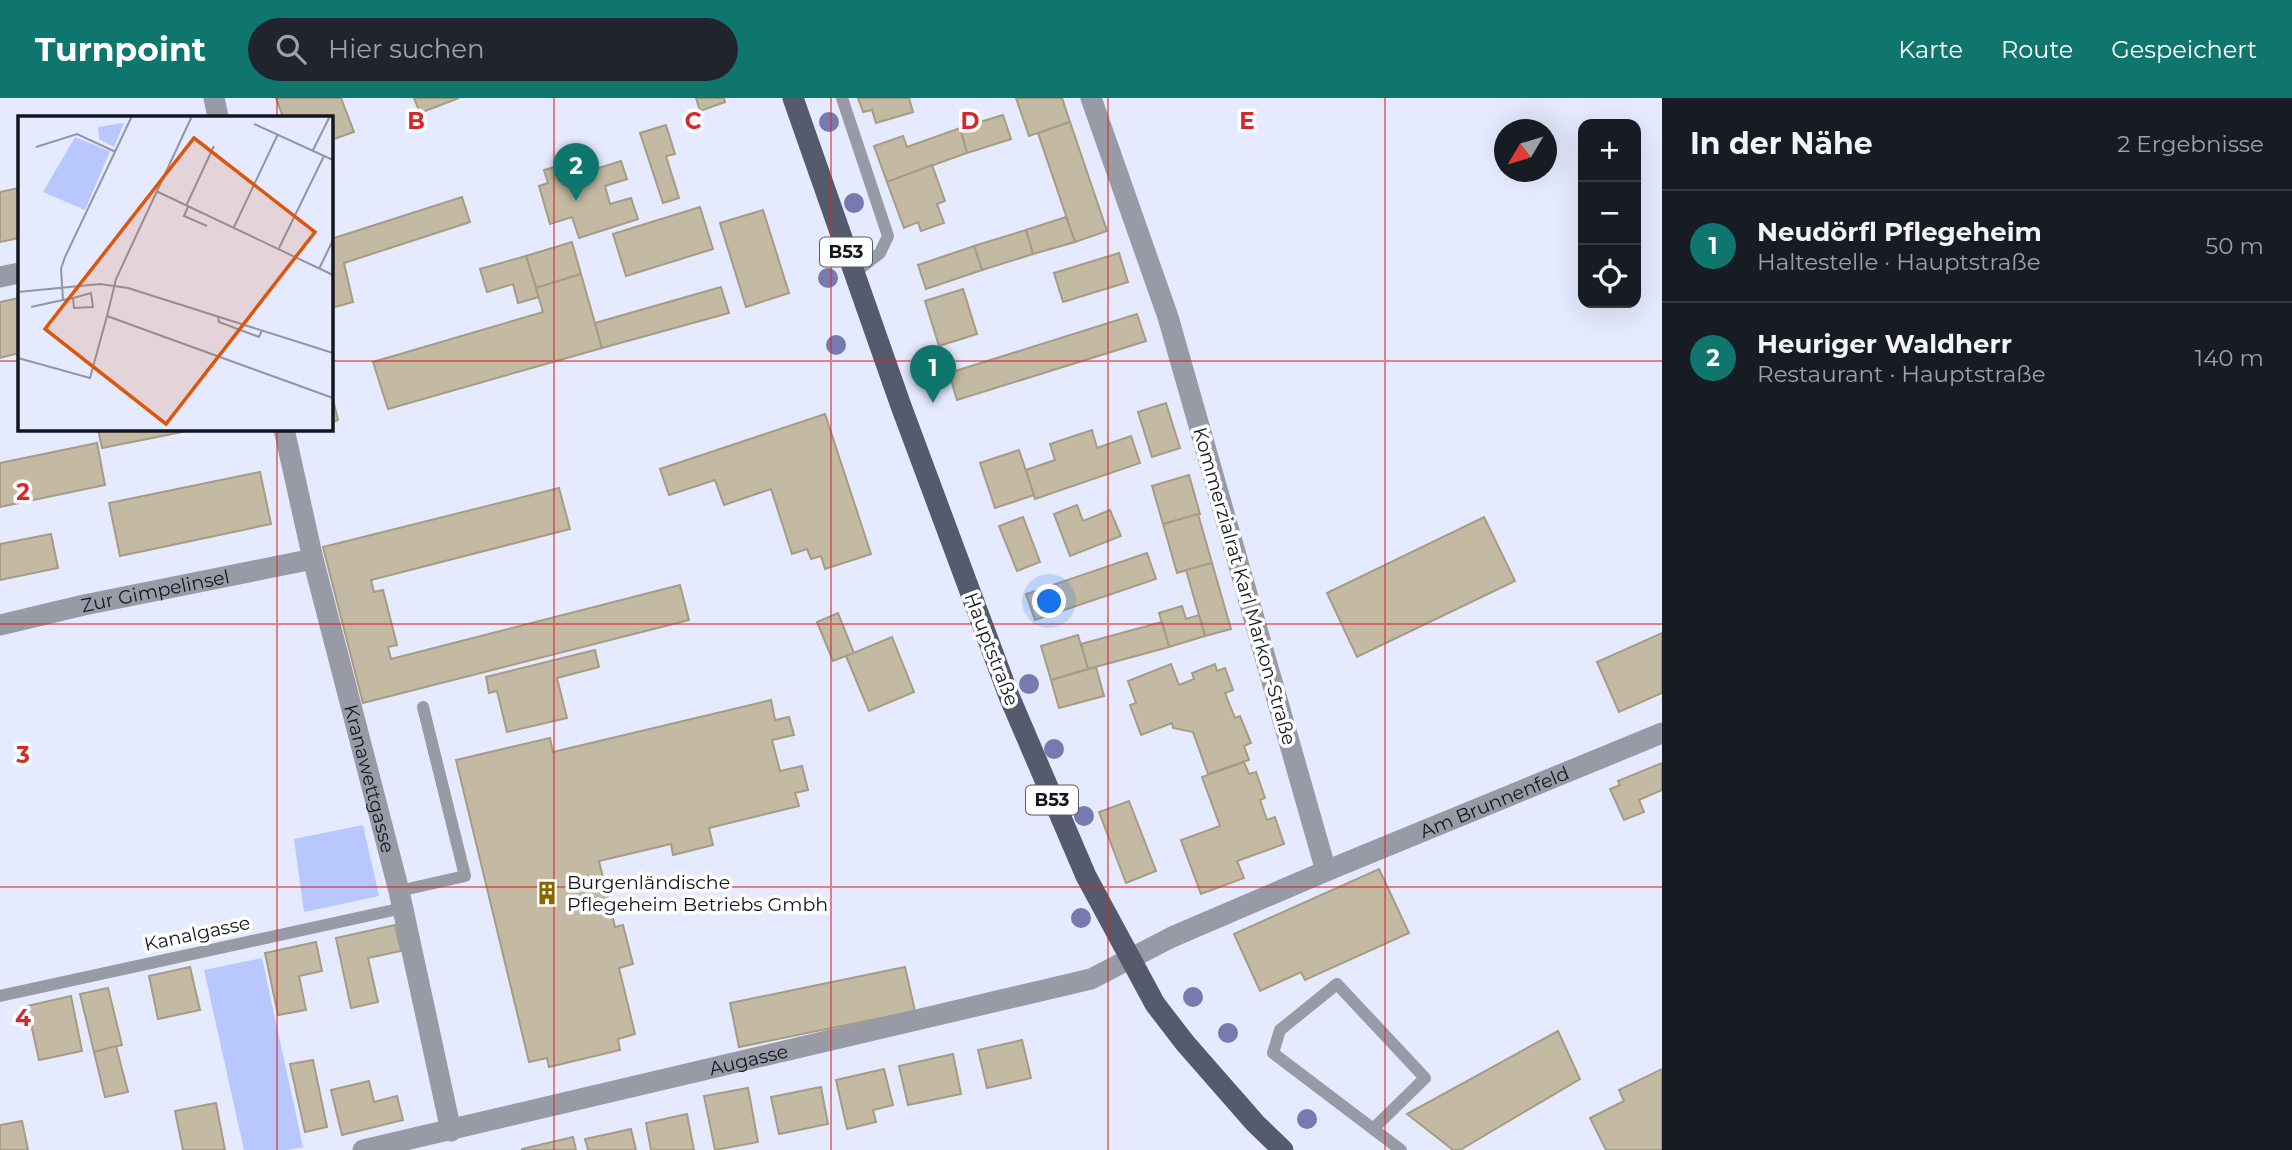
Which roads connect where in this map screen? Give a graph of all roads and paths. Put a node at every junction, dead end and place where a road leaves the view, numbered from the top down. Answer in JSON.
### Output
{"nodes":[{"id":1,"x":214,"y":98,"type":"edge"},
{"id":2,"x":793,"y":98,"type":"edge"},
{"id":3,"x":842,"y":98,"type":"edge"},
{"id":4,"x":1091,"y":98,"type":"edge"},
{"id":5,"x":218,"y":116,"type":"edge"},
{"id":6,"x":18,"y":273,"type":"edge"},
{"id":7,"x":853,"y":274,"type":"junction"},
{"id":8,"x":0,"y":277,"type":"edge"},
{"id":9,"x":284,"y":430,"type":"edge"},
{"id":10,"x":313,"y":559,"type":"junction"},
{"id":11,"x":0,"y":625,"type":"edge"},
{"id":12,"x":423,"y":707,"type":"dead end"},
{"id":13,"x":1662,"y":733,"type":"edge"},
{"id":14,"x":1326,"y":871,"type":"junction"},
{"id":15,"x":401,"y":899,"type":"junction"},
{"id":16,"x":1130,"y":960,"type":"junction"},
{"id":17,"x":0,"y":996,"type":"edge"},
{"id":18,"x":1373,"y":1129,"type":"junction"},
{"id":19,"x":451,"y":1131,"type":"junction"},
{"id":20,"x":363,"y":1150,"type":"edge"},
{"id":21,"x":1283,"y":1150,"type":"edge"},
{"id":22,"x":1401,"y":1150,"type":"edge"}],
"edges":[{"from":1,"to":5,"type":"street"},
{"from":2,"to":7,"type":"main road","name":"Hauptstraße","number":"B53"},
{"from":3,"to":7,"type":"lane"},
{"from":4,"to":14,"type":"street","name":"Kommerzialrat Karl Markon-Straße"},
{"from":6,"to":8,"type":"street"},
{"from":7,"to":16,"type":"main road","name":"Hauptstraße","number":"B53"},
{"from":9,"to":10,"type":"street","name":"Kranawettgasse"},
{"from":10,"to":11,"type":"street","name":"Zur Gimpelinsel"},
{"from":10,"to":15,"type":"street","name":"Kranawettgasse"},
{"from":12,"to":15,"type":"lane","name":"Kanalgasse"},
{"from":13,"to":14,"type":"street","name":"Am Brunnenfeld"},
{"from":14,"to":16,"type":"street"},
{"from":15,"to":17,"type":"lane","name":"Kanalgasse"},
{"from":15,"to":19,"type":"street","name":"Kranawettgasse"},
{"from":16,"to":19,"type":"street","name":"Augasse"},
{"from":16,"to":21,"type":"main road","name":"Hauptstraße","number":"B53"},
{"from":18,"to":18,"type":"lane"},
{"from":18,"to":22,"type":"lane"},
{"from":19,"to":20,"type":"street","name":"Augasse"}]}
